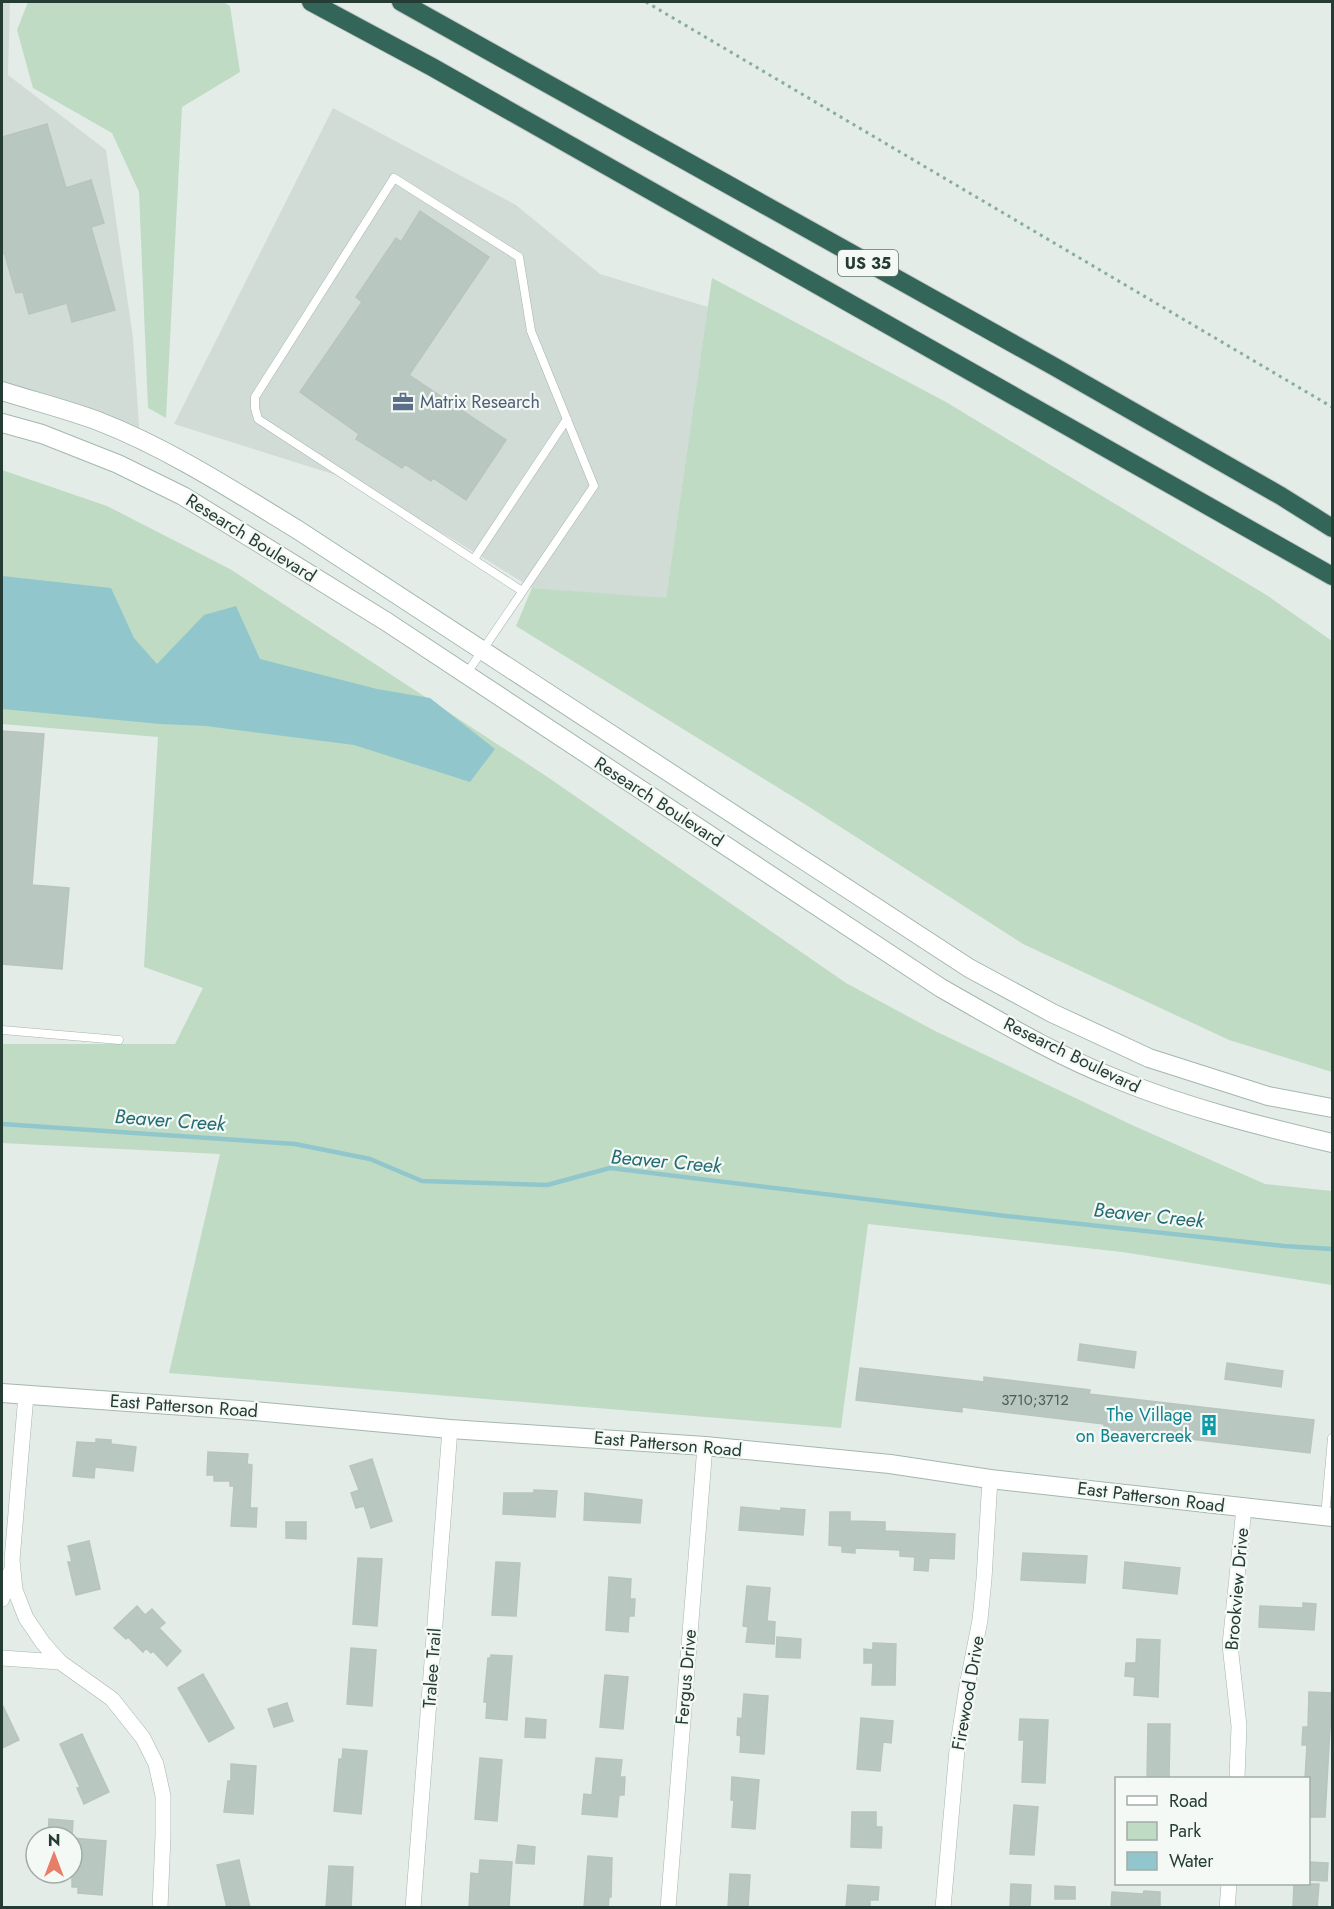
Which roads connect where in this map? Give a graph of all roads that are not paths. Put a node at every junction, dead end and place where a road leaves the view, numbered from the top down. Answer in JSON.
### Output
{"nodes":[{"id":1,"x":311,"y":2,"type":"edge"},
{"id":2,"x":400,"y":2,"type":"edge"},
{"id":3,"x":2,"y":391,"type":"edge"},
{"id":4,"x":567,"y":419,"type":"junction"},
{"id":5,"x":2,"y":423,"type":"edge"},
{"id":6,"x":1332,"y":528,"type":"edge"},
{"id":7,"x":1303,"y":558,"type":"junction"},
{"id":8,"x":474,"y":560,"type":"junction"},
{"id":9,"x":1332,"y":576,"type":"edge"},
{"id":10,"x":1332,"y":583,"type":"edge"},
{"id":11,"x":522,"y":591,"type":"junction"},
{"id":12,"x":482,"y":650,"type":"junction"},
{"id":13,"x":466,"y":675,"type":"junction"},
{"id":14,"x":2,"y":1030,"type":"edge"},
{"id":15,"x":119,"y":1040,"type":"dead end"},
{"id":16,"x":1332,"y":1108,"type":"edge"},
{"id":17,"x":1332,"y":1143,"type":"edge"},
{"id":18,"x":2,"y":1393,"type":"edge"},
{"id":19,"x":26,"y":1395,"type":"junction"},
{"id":20,"x":450,"y":1429,"type":"junction"},
{"id":21,"x":1332,"y":1438,"type":"edge"},
{"id":22,"x":705,"y":1446,"type":"junction"},
{"id":23,"x":990,"y":1479,"type":"junction"},
{"id":24,"x":1244,"y":1508,"type":"junction"},
{"id":25,"x":1329,"y":1516,"type":"edge"},
{"id":26,"x":12,"y":1560,"type":"junction"},
{"id":27,"x":2,"y":1599,"type":"edge"},
{"id":28,"x":2,"y":1658,"type":"edge"},
{"id":29,"x":60,"y":1662,"type":"junction"},
{"id":30,"x":1237,"y":1777,"type":"edge"},
{"id":31,"x":1229,"y":1885,"type":"edge"},
{"id":32,"x":160,"y":1908,"type":"edge"},
{"id":33,"x":413,"y":1908,"type":"edge"},
{"id":34,"x":668,"y":1908,"type":"edge"},
{"id":35,"x":943,"y":1908,"type":"edge"},
{"id":36,"x":1227,"y":1908,"type":"edge"}],
"edges":[{"from":1,"to":7,"type":"highway","number":"US 35"},
{"from":2,"to":6,"type":"highway","number":"US 35"},
{"from":3,"to":12,"type":"main road","name":"Research Boulevard"},
{"from":4,"to":8,"type":"lane"},
{"from":4,"to":8,"type":"lane"},
{"from":4,"to":11,"type":"lane"},
{"from":5,"to":13,"type":"main road","name":"Research Boulevard"},
{"from":7,"to":9,"type":"highway","number":"US 35"},
{"from":7,"to":10,"type":"highway"},
{"from":8,"to":11,"type":"lane"},
{"from":11,"to":12,"type":"lane"},
{"from":12,"to":13,"type":"lane"},
{"from":12,"to":16,"type":"main road","name":"Research Boulevard"},
{"from":13,"to":17,"type":"main road","name":"Research Boulevard"},
{"from":14,"to":15,"type":"lane"},
{"from":18,"to":19,"type":"main road","name":"East Patterson Road"},
{"from":19,"to":20,"type":"main road","name":"East Patterson Road"},
{"from":19,"to":26,"type":"street"},
{"from":20,"to":22,"type":"main road","name":"East Patterson Road"},
{"from":20,"to":33,"type":"street","name":"Tralee Trail"},
{"from":21,"to":25,"type":"lane"},
{"from":22,"to":23,"type":"main road","name":"East Patterson Road"},
{"from":22,"to":34,"type":"street","name":"Fergus Drive"},
{"from":23,"to":24,"type":"main road","name":"East Patterson Road"},
{"from":23,"to":35,"type":"street","name":"Firewood Drive"},
{"from":24,"to":25,"type":"main road","name":"East Patterson Road"},
{"from":24,"to":30,"type":"street","name":"Brookview Drive"},
{"from":26,"to":27,"type":"street"},
{"from":26,"to":29,"type":"street"},
{"from":28,"to":29,"type":"street"},
{"from":29,"to":32,"type":"street"},
{"from":31,"to":36,"type":"street"}]}
